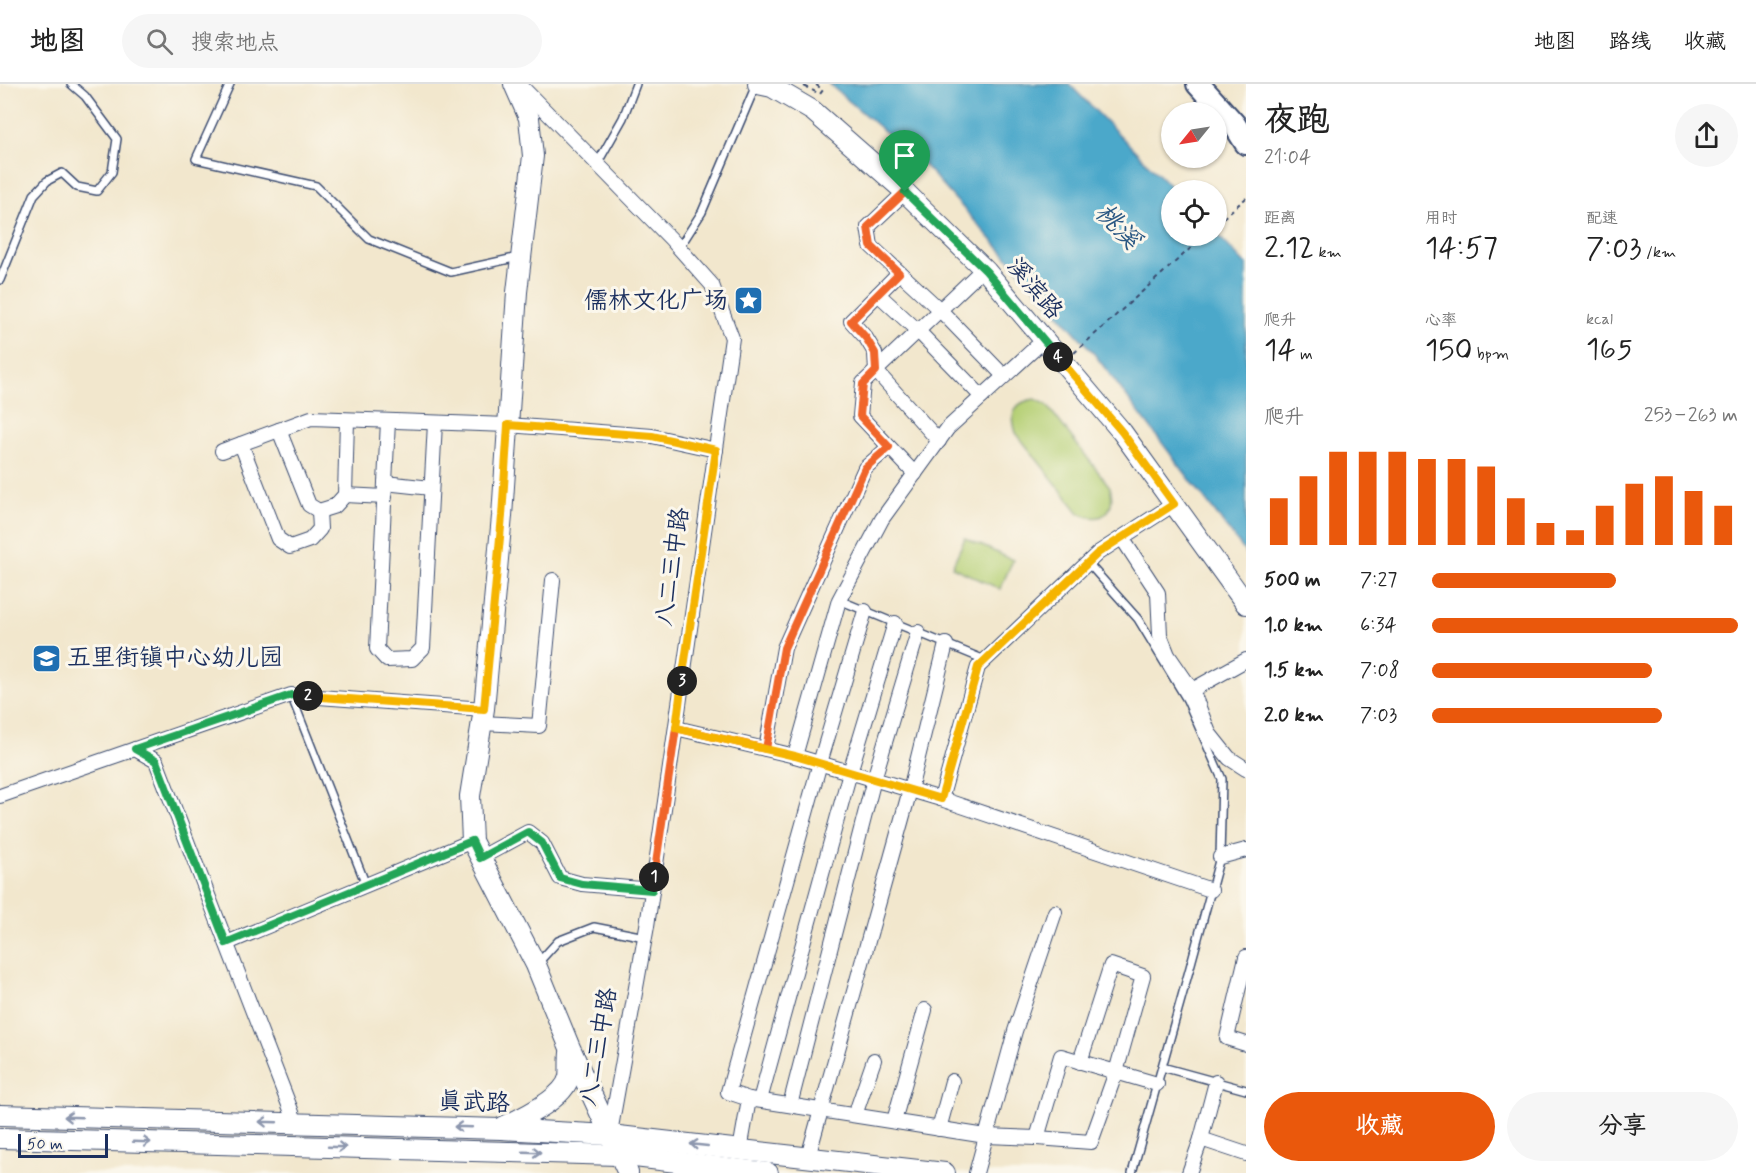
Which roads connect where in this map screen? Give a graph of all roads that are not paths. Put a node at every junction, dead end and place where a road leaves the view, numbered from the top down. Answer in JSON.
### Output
{"nodes":[{"id":1,"x":71,"y":84,"type":"edge"},
{"id":2,"x":230,"y":84,"type":"edge"},
{"id":3,"x":517,"y":84,"type":"edge"},
{"id":4,"x":636,"y":84,"type":"edge"},
{"id":5,"x":757,"y":84,"type":"edge"},
{"id":6,"x":1198,"y":84,"type":"edge"},
{"id":7,"x":1216,"y":84,"type":"edge"},
{"id":8,"x":1246,"y":119,"type":"edge"},
{"id":9,"x":1246,"y":143,"type":"edge"},
{"id":10,"x":597,"y":164,"type":"junction"},
{"id":11,"x":905,"y":192,"type":"junction"},
{"id":12,"x":679,"y":248,"type":"junction"},
{"id":13,"x":521,"y":257,"type":"junction"},
{"id":14,"x":983,"y":269,"type":"junction"},
{"id":15,"x":899,"y":273,"type":"junction"},
{"id":16,"x":0,"y":280,"type":"edge"},
{"id":17,"x":878,"y":294,"type":"junction"},
{"id":18,"x":940,"y":310,"type":"junction"},
{"id":19,"x":918,"y":331,"type":"junction"},
{"id":20,"x":1044,"y":340,"type":"junction"},
{"id":21,"x":876,"y":371,"type":"junction"},
{"id":22,"x":1004,"y":376,"type":"junction"},
{"id":23,"x":982,"y":398,"type":"junction"},
{"id":24,"x":347,"y":420,"type":"junction"},
{"id":25,"x":388,"y":421,"type":"junction"},
{"id":26,"x":435,"y":423,"type":"junction"},
{"id":27,"x":508,"y":425,"type":"junction"},
{"id":28,"x":279,"y":430,"type":"junction"},
{"id":29,"x":939,"y":441,"type":"junction"},
{"id":30,"x":241,"y":444,"type":"junction"},
{"id":31,"x":889,"y":447,"type":"junction"},
{"id":32,"x":716,"y":450,"type":"junction"},
{"id":33,"x":222,"y":452,"type":"dead end"},
{"id":34,"x":915,"y":474,"type":"junction"},
{"id":35,"x":431,"y":488,"type":"junction"},
{"id":36,"x":385,"y":490,"type":"junction"},
{"id":37,"x":345,"y":495,"type":"junction"},
{"id":38,"x":1174,"y":504,"type":"junction"},
{"id":39,"x":319,"y":511,"type":"junction"},
{"id":40,"x":1122,"y":538,"type":"junction"},
{"id":41,"x":1088,"y":563,"type":"junction"},
{"id":42,"x":553,"y":580,"type":"dead end"},
{"id":43,"x":839,"y":600,"type":"junction"},
{"id":44,"x":1246,"y":604,"type":"edge"},
{"id":45,"x":865,"y":611,"type":"junction"},
{"id":46,"x":895,"y":623,"type":"junction"},
{"id":47,"x":918,"y":632,"type":"junction"},
{"id":48,"x":946,"y":644,"type":"junction"},
{"id":49,"x":985,"y":660,"type":"junction"},
{"id":50,"x":1246,"y":660,"type":"edge"},
{"id":51,"x":1192,"y":690,"type":"junction"},
{"id":52,"x":291,"y":695,"type":"junction"},
{"id":53,"x":483,"y":716,"type":"junction"},
{"id":54,"x":676,"y":728,"type":"junction"},
{"id":55,"x":135,"y":749,"type":"junction"},
{"id":56,"x":766,"y":749,"type":"junction"},
{"id":57,"x":795,"y":756,"type":"junction"},
{"id":58,"x":820,"y":763,"type":"junction"},
{"id":59,"x":1246,"y":769,"type":"edge"},
{"id":60,"x":850,"y":772,"type":"junction"},
{"id":61,"x":874,"y":779,"type":"junction"},
{"id":62,"x":910,"y":790,"type":"junction"},
{"id":63,"x":0,"y":796,"type":"edge"},
{"id":64,"x":941,"y":799,"type":"junction"},
{"id":65,"x":476,"y":850,"type":"junction"},
{"id":66,"x":1245,"y":855,"type":"edge"},
{"id":67,"x":1220,"y":857,"type":"junction"},
{"id":68,"x":366,"y":885,"type":"junction"},
{"id":69,"x":652,"y":890,"type":"junction"},
{"id":70,"x":1211,"y":890,"type":"junction"},
{"id":71,"x":1055,"y":912,"type":"dead end"},
{"id":72,"x":645,"y":938,"type":"junction"},
{"id":73,"x":226,"y":943,"type":"junction"},
{"id":74,"x":1246,"y":957,"type":"edge"},
{"id":75,"x":536,"y":965,"type":"junction"},
{"id":76,"x":925,"y":1010,"type":"dead end"},
{"id":77,"x":1246,"y":1044,"type":"edge"},
{"id":78,"x":570,"y":1048,"type":"junction"},
{"id":79,"x":874,"y":1060,"type":"dead end"},
{"id":80,"x":1080,"y":1062,"type":"junction"},
{"id":81,"x":1162,"y":1067,"type":"junction"},
{"id":82,"x":1116,"y":1072,"type":"junction"},
{"id":83,"x":952,"y":1081,"type":"dead end"},
{"id":84,"x":1216,"y":1082,"type":"junction"},
{"id":85,"x":1157,"y":1084,"type":"junction"},
{"id":86,"x":1246,"y":1090,"type":"edge"},
{"id":87,"x":755,"y":1100,"type":"junction"},
{"id":88,"x":790,"y":1105,"type":"junction"},
{"id":89,"x":821,"y":1110,"type":"junction"},
{"id":90,"x":0,"y":1115,"type":"edge"},
{"id":91,"x":855,"y":1115,"type":"junction"},
{"id":92,"x":894,"y":1121,"type":"junction"},
{"id":93,"x":296,"y":1123,"type":"junction"},
{"id":94,"x":501,"y":1128,"type":"junction"},
{"id":95,"x":939,"y":1129,"type":"junction"},
{"id":96,"x":610,"y":1135,"type":"junction"},
{"id":97,"x":986,"y":1136,"type":"junction"},
{"id":98,"x":0,"y":1138,"type":"edge"},
{"id":99,"x":1037,"y":1138,"type":"junction"},
{"id":100,"x":1202,"y":1139,"type":"junction"},
{"id":101,"x":740,"y":1150,"type":"junction"},
{"id":102,"x":1246,"y":1154,"type":"edge"},
{"id":103,"x":618,"y":1155,"type":"junction"},
{"id":104,"x":808,"y":1161,"type":"junction"},
{"id":105,"x":627,"y":1173,"type":"edge"},
{"id":106,"x":768,"y":1173,"type":"edge"},
{"id":107,"x":945,"y":1173,"type":"edge"},
{"id":108,"x":976,"y":1173,"type":"edge"},
{"id":109,"x":1132,"y":1173,"type":"edge"},
{"id":110,"x":1189,"y":1173,"type":"edge"}],
"edges":[{"from":1,"to":16,"type":"lane"},
{"from":2,"to":13,"type":"lane"},
{"from":3,"to":10,"type":"street","name":"八二三中路"},
{"from":3,"to":13,"type":"main road","name":"八二三中路"},
{"from":4,"to":10,"type":"lane"},
{"from":5,"to":11,"type":"main road","name":"溪滨路"},
{"from":5,"to":12,"type":"lane"},
{"from":6,"to":9,"type":"main road"},
{"from":7,"to":8,"type":"main road"},
{"from":10,"to":12,"type":"street","name":"八二三中路"},
{"from":11,"to":14,"type":"main road","name":"溪滨路"},
{"from":11,"to":15,"type":"street"},
{"from":12,"to":32,"type":"street","name":"八二三中路"},
{"from":13,"to":27,"type":"main road","name":"八二三中路"},
{"from":14,"to":18,"type":"street"},
{"from":14,"to":20,"type":"main road","name":"溪滨路"},
{"from":15,"to":17,"type":"street"},
{"from":15,"to":18,"type":"street"},
{"from":17,"to":19,"type":"street"},
{"from":17,"to":21,"type":"street"},
{"from":18,"to":19,"type":"street"},
{"from":18,"to":22,"type":"street"},
{"from":19,"to":21,"type":"street"},
{"from":19,"to":23,"type":"street"},
{"from":20,"to":22,"type":"street"},
{"from":20,"to":38,"type":"main road","name":"溪滨路"},
{"from":21,"to":29,"type":"street"},
{"from":21,"to":31,"type":"street"},
{"from":22,"to":23,"type":"street"},
{"from":23,"to":29,"type":"street"},
{"from":24,"to":25,"type":"street"},
{"from":24,"to":28,"type":"street"},
{"from":24,"to":37,"type":"street"},
{"from":25,"to":26,"type":"street"},
{"from":25,"to":36,"type":"street"},
{"from":26,"to":27,"type":"street"},
{"from":26,"to":35,"type":"street"},
{"from":27,"to":32,"type":"street"},
{"from":27,"to":53,"type":"main road","name":"八二三中路"},
{"from":28,"to":30,"type":"street"},
{"from":28,"to":39,"type":"street"},
{"from":29,"to":34,"type":"street"},
{"from":30,"to":33,"type":"street"},
{"from":30,"to":39,"type":"street"},
{"from":31,"to":34,"type":"street"},
{"from":31,"to":56,"type":"street"},
{"from":32,"to":54,"type":"street","name":"八二三中路"},
{"from":34,"to":43,"type":"street"},
{"from":35,"to":36,"type":"street"},
{"from":35,"to":36,"type":"street"},
{"from":36,"to":37,"type":"street"},
{"from":37,"to":39,"type":"street"},
{"from":38,"to":40,"type":"street"},
{"from":38,"to":44,"type":"main road","name":"溪滨路"},
{"from":40,"to":41,"type":"street"},
{"from":40,"to":51,"type":"street"},
{"from":41,"to":49,"type":"street"},
{"from":41,"to":67,"type":"lane"},
{"from":42,"to":53,"type":"street"},
{"from":43,"to":45,"type":"lane"},
{"from":43,"to":57,"type":"street"},
{"from":45,"to":46,"type":"lane"},
{"from":45,"to":58,"type":"street"},
{"from":46,"to":47,"type":"lane"},
{"from":46,"to":60,"type":"street"},
{"from":47,"to":48,"type":"lane"},
{"from":47,"to":61,"type":"street"},
{"from":48,"to":49,"type":"lane"},
{"from":48,"to":62,"type":"street"},
{"from":49,"to":64,"type":"street"},
{"from":50,"to":51,"type":"street"},
{"from":51,"to":59,"type":"street"},
{"from":52,"to":53,"type":"street"},
{"from":52,"to":55,"type":"street"},
{"from":52,"to":68,"type":"lane"},
{"from":53,"to":65,"type":"main road","name":"八二三中路"},
{"from":54,"to":56,"type":"street"},
{"from":54,"to":69,"type":"street","name":"八二三中路"},
{"from":55,"to":63,"type":"street"},
{"from":55,"to":73,"type":"street"},
{"from":56,"to":57,"type":"street"},
{"from":57,"to":58,"type":"street"},
{"from":58,"to":60,"type":"street"},
{"from":58,"to":87,"type":"street"},
{"from":60,"to":61,"type":"street"},
{"from":60,"to":87,"type":"street"},
{"from":61,"to":62,"type":"street"},
{"from":61,"to":88,"type":"street"},
{"from":62,"to":64,"type":"street"},
{"from":62,"to":89,"type":"street"},
{"from":64,"to":70,"type":"street"},
{"from":65,"to":68,"type":"street"},
{"from":65,"to":69,"type":"street"},
{"from":65,"to":75,"type":"main road","name":"八二三中路"},
{"from":66,"to":67,"type":"street"},
{"from":67,"to":70,"type":"lane"},
{"from":68,"to":73,"type":"street"},
{"from":69,"to":72,"type":"street","name":"八二三中路"},
{"from":70,"to":81,"type":"lane"},
{"from":71,"to":97,"type":"street"},
{"from":72,"to":75,"type":"lane"},
{"from":72,"to":96,"type":"street","name":"八二三中路"},
{"from":73,"to":93,"type":"street"},
{"from":74,"to":77,"type":"street"},
{"from":75,"to":78,"type":"main road","name":"八二三中路"},
{"from":76,"to":92,"type":"street"},
{"from":78,"to":94,"type":"main road"},
{"from":78,"to":96,"type":"main road","name":"八二三中路"},
{"from":79,"to":91,"type":"street"},
{"from":80,"to":82,"type":"street"},
{"from":80,"to":82,"type":"street"},
{"from":80,"to":99,"type":"street"},
{"from":81,"to":84,"type":"lane"},
{"from":81,"to":85,"type":"lane"},
{"from":82,"to":85,"type":"street"},
{"from":82,"to":99,"type":"street"},
{"from":83,"to":95,"type":"street"},
{"from":84,"to":86,"type":"lane"},
{"from":84,"to":100,"type":"street"},
{"from":85,"to":109,"type":"lane"},
{"from":87,"to":88,"type":"street"},
{"from":87,"to":101,"type":"street"},
{"from":88,"to":89,"type":"street"},
{"from":89,"to":91,"type":"street"},
{"from":89,"to":104,"type":"street"},
{"from":93,"to":90,"type":"main road","name":"真武路","one_way":true},
{"from":91,"to":92,"type":"street"},
{"from":92,"to":95,"type":"street"},
{"from":94,"to":93,"type":"main road","name":"真武路","one_way":true},
{"from":94,"to":96,"type":"main road","name":"真武路"},
{"from":95,"to":97,"type":"street"},
{"from":101,"to":96,"type":"main road","name":"真武路","one_way":true},
{"from":96,"to":103,"type":"main road","name":"八二三中路"},
{"from":97,"to":99,"type":"street"},
{"from":97,"to":108,"type":"street"},
{"from":98,"to":103,"type":"main road","name":"真武路","one_way":true},
{"from":100,"to":102,"type":"street"},
{"from":100,"to":110,"type":"street"},
{"from":101,"to":104,"type":"main road","name":"真武路"},
{"from":103,"to":105,"type":"main road","name":"八二三中路"},
{"from":103,"to":106,"type":"main road","name":"真武路"},
{"from":104,"to":107,"type":"main road","name":"真武路"}]}
